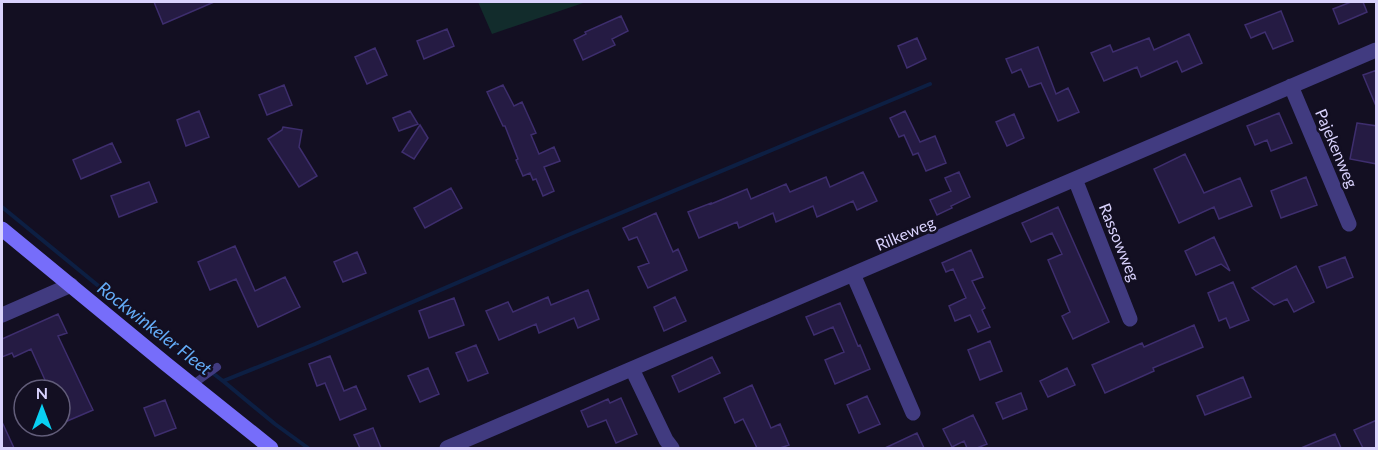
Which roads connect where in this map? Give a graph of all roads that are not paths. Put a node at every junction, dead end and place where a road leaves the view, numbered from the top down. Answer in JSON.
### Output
{"nodes":[{"id":1,"x":1377,"y":50,"type":"edge"},
{"id":2,"x":1291,"y":86,"type":"junction"},
{"id":3,"x":1075,"y":179,"type":"junction"},
{"id":4,"x":1348,"y":224,"type":"dead end"},
{"id":5,"x":2,"y":229,"type":"edge"},
{"id":6,"x":853,"y":274,"type":"junction"},
{"id":7,"x":71,"y":285,"type":"junction"},
{"id":8,"x":2,"y":315,"type":"edge"},
{"id":9,"x":1131,"y":319,"type":"dead end"},
{"id":10,"x":217,"y":367,"type":"dead end"},
{"id":11,"x":632,"y":369,"type":"junction"},
{"id":12,"x":192,"y":385,"type":"junction"},
{"id":13,"x":913,"y":413,"type":"dead end"},
{"id":14,"x":271,"y":448,"type":"edge"},
{"id":15,"x":447,"y":448,"type":"edge"},
{"id":16,"x":672,"y":448,"type":"edge"}],
"edges":[{"from":1,"to":2,"type":"street","name":"Rilkeweg"},
{"from":2,"to":3,"type":"street","name":"Rilkeweg"},
{"from":2,"to":4,"type":"street","name":"Pajekenweg"},
{"from":3,"to":6,"type":"street","name":"Rilkeweg"},
{"from":3,"to":9,"type":"street","name":"Rassowweg"},
{"from":5,"to":7,"type":"main road"},
{"from":6,"to":11,"type":"street","name":"Rilkeweg"},
{"from":6,"to":13,"type":"street"},
{"from":7,"to":8,"type":"street"},
{"from":7,"to":12,"type":"main road"},
{"from":10,"to":12,"type":"lane"},
{"from":11,"to":15,"type":"street","name":"Rilkeweg"},
{"from":11,"to":16,"type":"street"},
{"from":12,"to":14,"type":"main road"}]}
